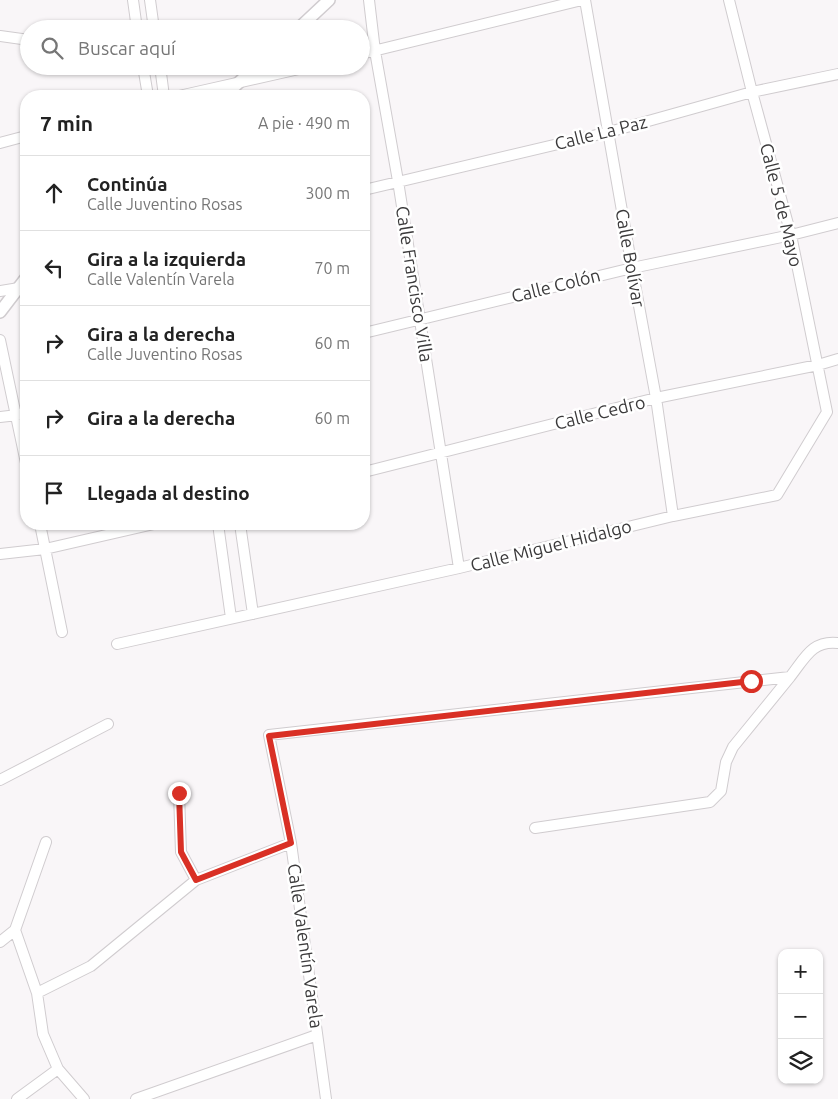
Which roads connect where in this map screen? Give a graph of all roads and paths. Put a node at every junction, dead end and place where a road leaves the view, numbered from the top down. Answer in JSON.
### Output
{"nodes":[{"id":1,"x":133,"y":0,"type":"edge"},
{"id":2,"x":150,"y":0,"type":"edge"},
{"id":3,"x":329,"y":0,"type":"edge"},
{"id":4,"x":369,"y":0,"type":"edge"},
{"id":5,"x":584,"y":0,"type":"edge"},
{"id":6,"x":729,"y":0,"type":"edge"},
{"id":7,"x":136,"y":20,"type":"edge"},
{"id":8,"x":153,"y":20,"type":"edge"},
{"id":9,"x":308,"y":20,"type":"edge"},
{"id":10,"x":0,"y":36,"type":"edge"},
{"id":11,"x":20,"y":39,"type":"edge"},
{"id":12,"x":375,"y":51,"type":"junction"},
{"id":13,"x":370,"y":52,"type":"edge"},
{"id":14,"x":838,"y":74,"type":"edge"},
{"id":15,"x":144,"y":75,"type":"edge"},
{"id":16,"x":161,"y":75,"type":"edge"},
{"id":17,"x":247,"y":75,"type":"edge"},
{"id":18,"x":274,"y":75,"type":"edge"},
{"id":19,"x":237,"y":84,"type":"junction"},
{"id":20,"x":147,"y":90,"type":"edge"},
{"id":21,"x":163,"y":90,"type":"edge"},
{"id":22,"x":208,"y":90,"type":"edge"},
{"id":23,"x":230,"y":90,"type":"edge"},
{"id":24,"x":752,"y":92,"type":"junction"},
{"id":25,"x":609,"y":132,"type":"junction"},
{"id":26,"x":20,"y":138,"type":"edge"},
{"id":27,"x":0,"y":143,"type":"edge"},
{"id":28,"x":398,"y":182,"type":"junction"},
{"id":29,"x":370,"y":189,"type":"edge"},
{"id":30,"x":838,"y":223,"type":"edge"},
{"id":31,"x":791,"y":235,"type":"junction"},
{"id":32,"x":632,"y":268,"type":"junction"},
{"id":33,"x":19,"y":288,"type":"joint"},
{"id":34,"x":0,"y":291,"type":"edge"},
{"id":35,"x":0,"y":312,"type":"edge"},
{"id":36,"x":420,"y":319,"type":"junction"},
{"id":37,"x":370,"y":332,"type":"edge"},
{"id":38,"x":0,"y":340,"type":"edge"},
{"id":39,"x":838,"y":359,"type":"edge"},
{"id":40,"x":818,"y":365,"type":"junction"},
{"id":41,"x":656,"y":398,"type":"junction"},
{"id":42,"x":20,"y":411,"type":"edge"},
{"id":43,"x":827,"y":412,"type":"joint"},
{"id":44,"x":20,"y":415,"type":"edge"},
{"id":45,"x":0,"y":417,"type":"edge"},
{"id":46,"x":440,"y":453,"type":"junction"},
{"id":47,"x":370,"y":470,"type":"edge"},
{"id":48,"x":674,"y":516,"type":"junction"},
{"id":49,"x":41,"y":530,"type":"edge"},
{"id":50,"x":129,"y":530,"type":"edge"},
{"id":51,"x":219,"y":530,"type":"edge"},
{"id":52,"x":241,"y":530,"type":"edge"},
{"id":53,"x":45,"y":550,"type":"junction"},
{"id":54,"x":0,"y":554,"type":"edge"},
{"id":55,"x":459,"y":568,"type":"junction"},
{"id":56,"x":253,"y":614,"type":"junction"},
{"id":57,"x":231,"y":618,"type":"junction"},
{"id":58,"x":62,"y":632,"type":"dead end"},
{"id":59,"x":838,"y":642,"type":"edge"},
{"id":60,"x":117,"y":644,"type":"dead end"},
{"id":61,"x":790,"y":677,"type":"junction"},
{"id":62,"x":108,"y":724,"type":"dead end"},
{"id":63,"x":0,"y":780,"type":"edge"},
{"id":64,"x":179,"y":793,"type":"dead end"},
{"id":65,"x":535,"y":828,"type":"dead end"},
{"id":66,"x":46,"y":842,"type":"dead end"},
{"id":67,"x":291,"y":843,"type":"junction"},
{"id":68,"x":196,"y":880,"type":"junction"},
{"id":69,"x":15,"y":930,"type":"junction"},
{"id":70,"x":0,"y":942,"type":"edge"},
{"id":71,"x":37,"y":993,"type":"junction"},
{"id":72,"x":317,"y":1035,"type":"junction"},
{"id":73,"x":58,"y":1069,"type":"junction"},
{"id":74,"x":17,"y":1099,"type":"edge"},
{"id":75,"x":84,"y":1099,"type":"edge"},
{"id":76,"x":136,"y":1099,"type":"edge"},
{"id":77,"x":326,"y":1099,"type":"edge"}],
"edges":[{"from":1,"to":7,"type":"street"},
{"from":2,"to":8,"type":"street"},
{"from":3,"to":9,"type":"street"},
{"from":4,"to":12,"type":"street","name":"Calle Francisco Villa"},
{"from":5,"to":12,"type":"street"},
{"from":5,"to":25,"type":"street","name":"Calle Bolívar"},
{"from":6,"to":24,"type":"street","name":"Calle 5 de Mayo"},
{"from":10,"to":11,"type":"street"},
{"from":12,"to":13,"type":"street"},
{"from":12,"to":28,"type":"street","name":"Calle Francisco Villa"},
{"from":14,"to":24,"type":"street","name":"Calle La Paz"},
{"from":15,"to":20,"type":"street"},
{"from":16,"to":21,"type":"street"},
{"from":17,"to":19,"type":"street"},
{"from":18,"to":19,"type":"street"},
{"from":19,"to":22,"type":"street"},
{"from":19,"to":23,"type":"street"},
{"from":24,"to":25,"type":"street","name":"Calle La Paz"},
{"from":24,"to":31,"type":"street","name":"Calle 5 de Mayo"},
{"from":25,"to":28,"type":"street","name":"Calle La Paz"},
{"from":25,"to":32,"type":"street","name":"Calle Bolívar"},
{"from":26,"to":27,"type":"street"},
{"from":28,"to":29,"type":"street","name":"Calle La Paz"},
{"from":28,"to":36,"type":"street","name":"Calle Francisco Villa"},
{"from":30,"to":31,"type":"street","name":"Calle Colón"},
{"from":31,"to":32,"type":"street","name":"Calle Colón"},
{"from":31,"to":40,"type":"street","name":"Calle 5 de Mayo"},
{"from":32,"to":36,"type":"street","name":"Calle Colón"},
{"from":32,"to":41,"type":"street","name":"Calle Bolívar"},
{"from":33,"to":34,"type":"street"},
{"from":33,"to":35,"type":"street"},
{"from":36,"to":37,"type":"street","name":"Calle Colón"},
{"from":36,"to":46,"type":"street","name":"Calle Francisco Villa"},
{"from":38,"to":42,"type":"street"},
{"from":39,"to":40,"type":"street","name":"Calle Cedro"},
{"from":40,"to":41,"type":"street","name":"Calle Cedro"},
{"from":40,"to":43,"type":"street","name":"Calle 5 de Mayo"},
{"from":41,"to":46,"type":"street","name":"Calle Cedro"},
{"from":41,"to":48,"type":"street","name":"Calle Bolívar"},
{"from":43,"to":48,"type":"street","name":"Calle Miguel Hidalgo"},
{"from":44,"to":45,"type":"street"},
{"from":46,"to":47,"type":"street","name":"Calle Cedro"},
{"from":46,"to":55,"type":"street","name":"Calle Francisco Villa"},
{"from":48,"to":55,"type":"street","name":"Calle Miguel Hidalgo"},
{"from":49,"to":53,"type":"street"},
{"from":50,"to":53,"type":"street"},
{"from":51,"to":57,"type":"street"},
{"from":52,"to":56,"type":"street"},
{"from":53,"to":54,"type":"street"},
{"from":53,"to":58,"type":"street"},
{"from":55,"to":56,"type":"street","name":"Calle Miguel Hidalgo"},
{"from":56,"to":57,"type":"street","name":"Calle Miguel Hidalgo"},
{"from":57,"to":60,"type":"street","name":"Calle Miguel Hidalgo"},
{"from":59,"to":61,"type":"street"},
{"from":61,"to":65,"type":"street"},
{"from":61,"to":67,"type":"street","name":"Calle Valentín Varela"},
{"from":62,"to":63,"type":"street"},
{"from":64,"to":68,"type":"street"},
{"from":66,"to":69,"type":"street"},
{"from":67,"to":68,"type":"street"},
{"from":67,"to":72,"type":"street","name":"Calle Valentín Varela"},
{"from":68,"to":71,"type":"street"},
{"from":69,"to":70,"type":"street"},
{"from":69,"to":71,"type":"street"},
{"from":71,"to":73,"type":"street"},
{"from":72,"to":76,"type":"street"},
{"from":72,"to":77,"type":"street","name":"Calle Valentín Varela"},
{"from":73,"to":74,"type":"street"},
{"from":73,"to":75,"type":"street"}]}
